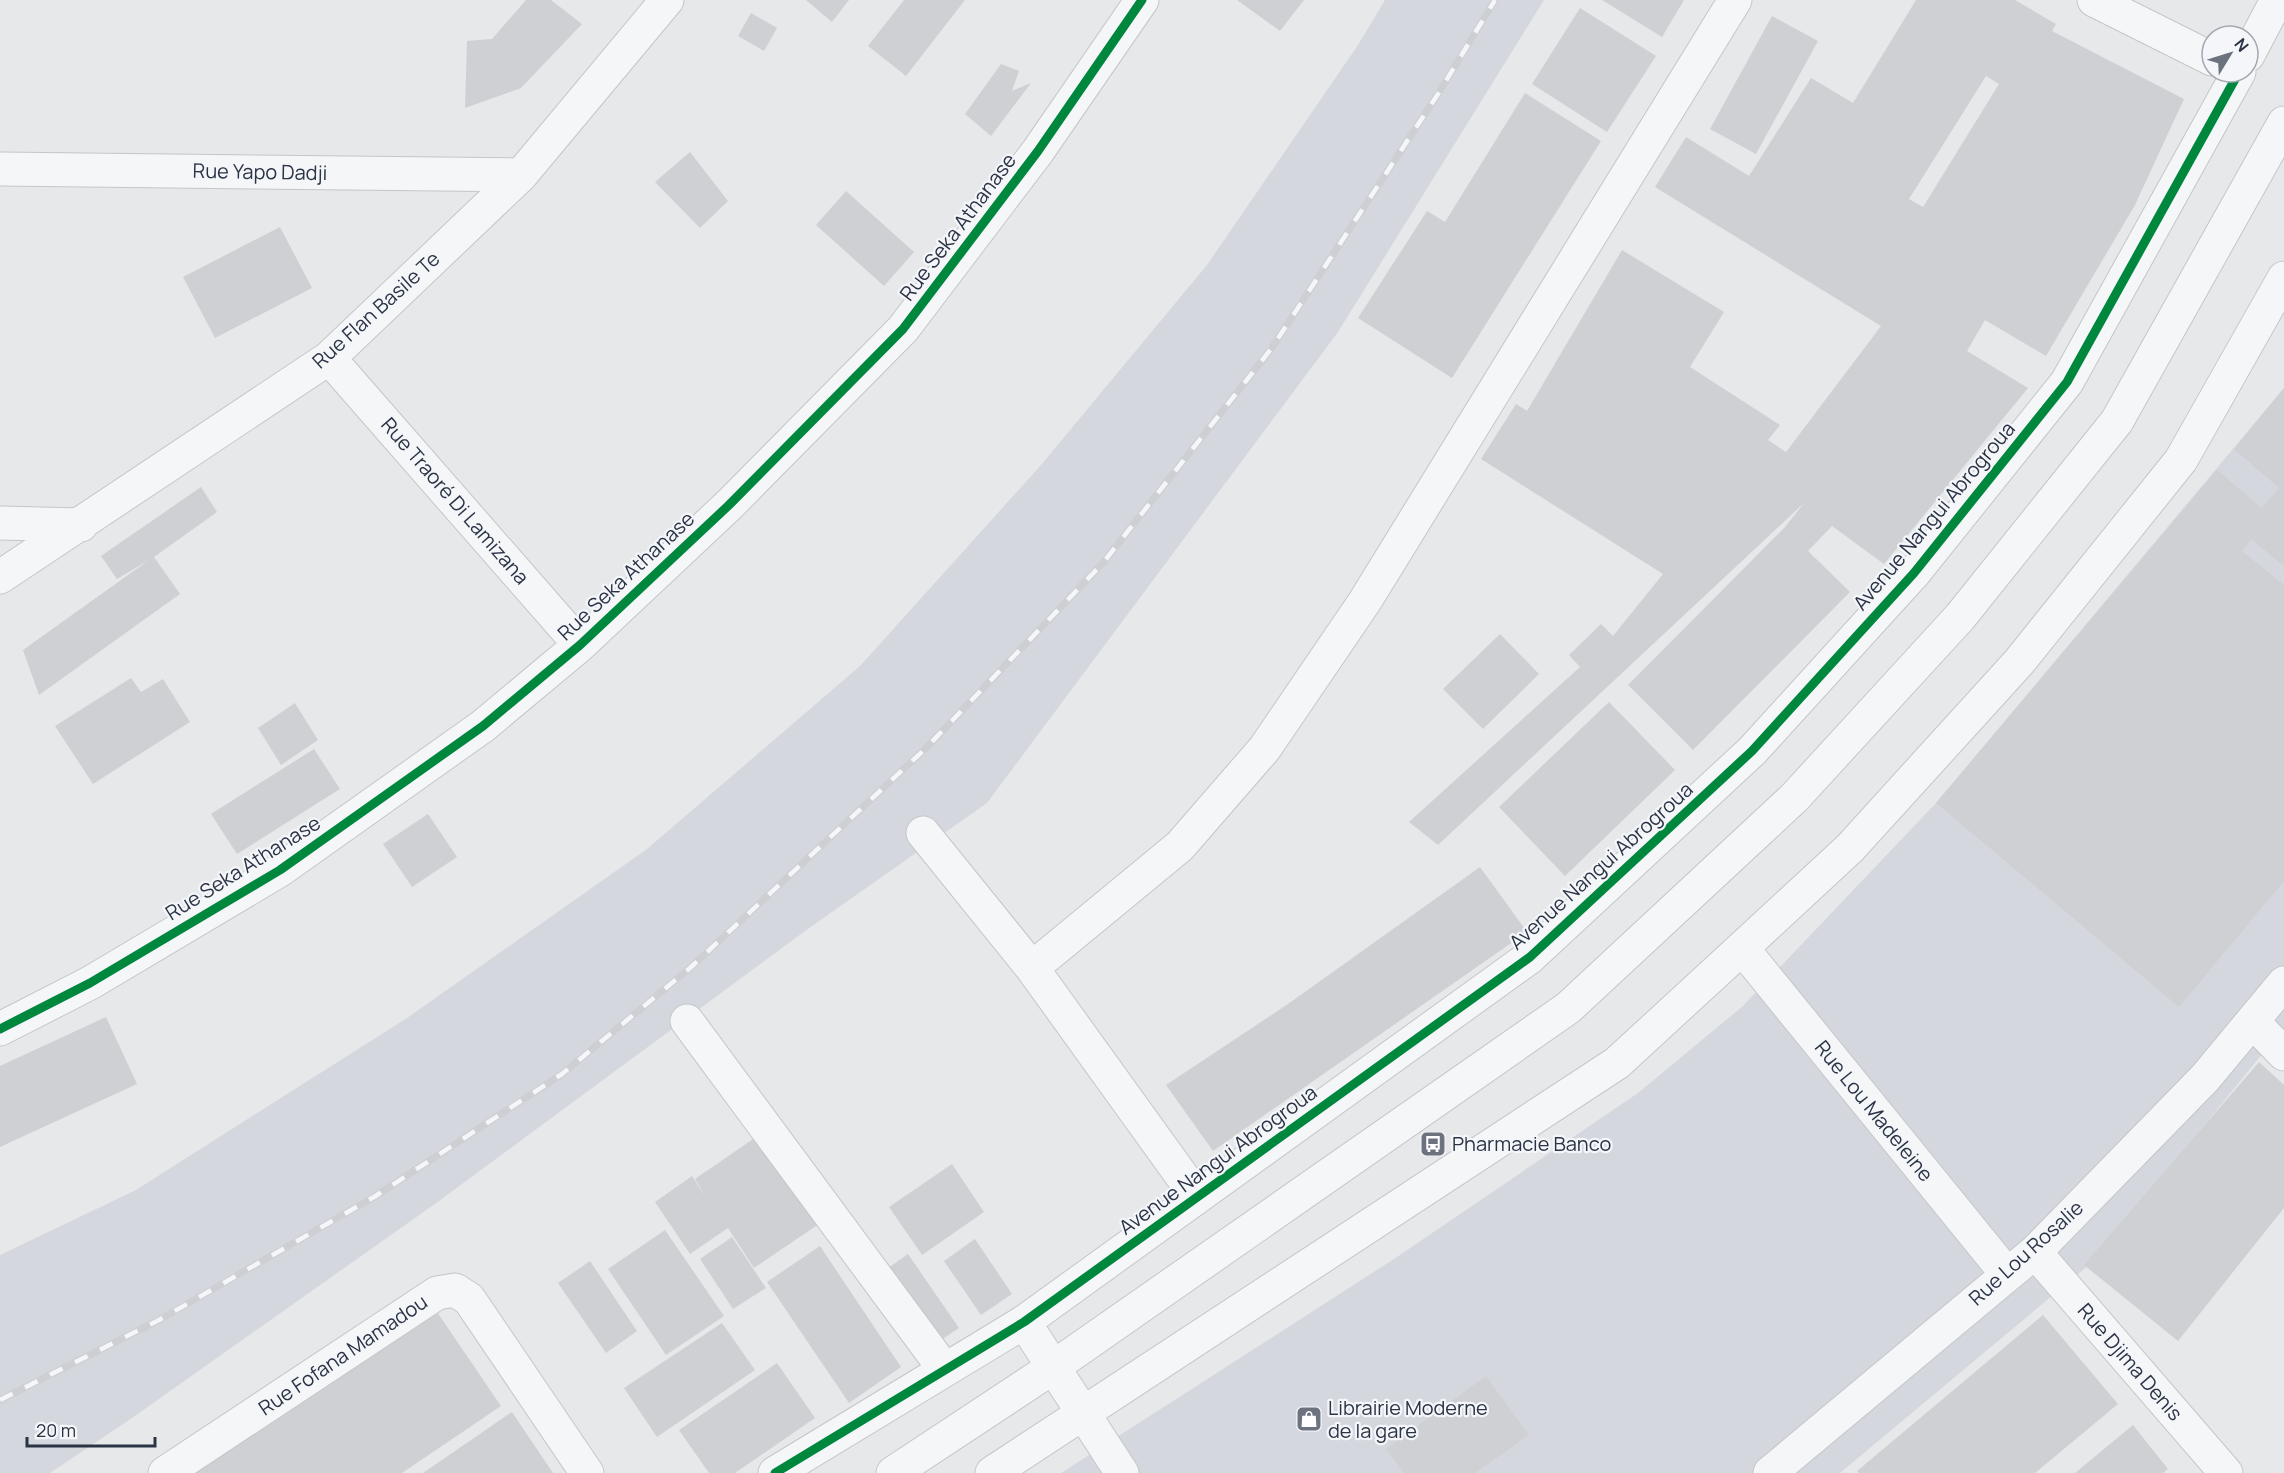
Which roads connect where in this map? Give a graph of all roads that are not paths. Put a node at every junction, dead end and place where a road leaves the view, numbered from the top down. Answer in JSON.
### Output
{"nodes":[{"id":1,"x":667,"y":0,"type":"edge"},
{"id":2,"x":1142,"y":0,"type":"edge"},
{"id":3,"x":1736,"y":0,"type":"edge"},
{"id":4,"x":2094,"y":0,"type":"edge"},
{"id":5,"x":2277,"y":0,"type":"edge"},
{"id":6,"x":2260,"y":27,"type":"edge"},
{"id":7,"x":2200,"y":50,"type":"edge"},
{"id":8,"x":2225,"y":84,"type":"edge"},
{"id":9,"x":2284,"y":123,"type":"edge"},
{"id":10,"x":0,"y":169,"type":"edge"},
{"id":11,"x":521,"y":175,"type":"junction"},
{"id":12,"x":2284,"y":278,"type":"edge"},
{"id":13,"x":329,"y":357,"type":"junction"},
{"id":14,"x":0,"y":523,"type":"edge"},
{"id":15,"x":81,"y":525,"type":"junction"},
{"id":16,"x":0,"y":577,"type":"edge"},
{"id":17,"x":580,"y":645,"type":"junction"},
{"id":18,"x":923,"y":833,"type":"dead end"},
{"id":19,"x":1742,"y":948,"type":"junction"},
{"id":20,"x":1032,"y":968,"type":"junction"},
{"id":21,"x":2284,"y":983,"type":"edge"},
{"id":22,"x":687,"y":1021,"type":"dead end"},
{"id":23,"x":2253,"y":1022,"type":"junction"},
{"id":24,"x":0,"y":1029,"type":"edge"},
{"id":25,"x":2284,"y":1054,"type":"edge"},
{"id":26,"x":1197,"y":1197,"type":"junction"},
{"id":27,"x":2035,"y":1252,"type":"junction"},
{"id":28,"x":2006,"y":1273,"type":"junction"},
{"id":29,"x":1024,"y":1322,"type":"junction"},
{"id":30,"x":1052,"y":1368,"type":"junction"},
{"id":31,"x":945,"y":1370,"type":"junction"},
{"id":32,"x":1084,"y":1411,"type":"junction"},
{"id":33,"x":165,"y":1473,"type":"edge"},
{"id":34,"x":587,"y":1473,"type":"edge"},
{"id":35,"x":775,"y":1473,"type":"edge"},
{"id":36,"x":893,"y":1473,"type":"edge"},
{"id":37,"x":992,"y":1473,"type":"edge"},
{"id":38,"x":1122,"y":1473,"type":"edge"},
{"id":39,"x":1770,"y":1473,"type":"edge"},
{"id":40,"x":2226,"y":1473,"type":"edge"}],
"edges":[{"from":1,"to":11,"type":"street","name":"Rue Flan Basile Te"},
{"from":2,"to":17,"type":"street","name":"Rue Seka Athanase"},
{"from":3,"to":20,"type":"street"},
{"from":4,"to":7,"type":"street"},
{"from":5,"to":6,"type":"street","name":"Avenue Nangui Abrogroua"},
{"from":8,"to":26,"type":"street","name":"Avenue Nangui Abrogroua"},
{"from":9,"to":30,"type":"street"},
{"from":10,"to":11,"type":"street","name":"Rue Yapo Dadji"},
{"from":11,"to":13,"type":"street","name":"Rue Flan Basile Te"},
{"from":12,"to":19,"type":"street"},
{"from":13,"to":15,"type":"street","name":"Rue Flan Basile Te"},
{"from":13,"to":17,"type":"street","name":"Rue Traoré Di Lamizana"},
{"from":14,"to":15,"type":"street"},
{"from":15,"to":16,"type":"street","name":"Rue Flan Basile Te"},
{"from":17,"to":24,"type":"street","name":"Rue Seka Athanase"},
{"from":18,"to":20,"type":"street"},
{"from":19,"to":28,"type":"street","name":"Rue Lou Madeleine"},
{"from":19,"to":32,"type":"street"},
{"from":20,"to":26,"type":"street"},
{"from":21,"to":23,"type":"street","name":"Rue Lou Rosalie"},
{"from":22,"to":31,"type":"street"},
{"from":23,"to":25,"type":"street"},
{"from":23,"to":27,"type":"street","name":"Rue Lou Rosalie"},
{"from":26,"to":29,"type":"street","name":"Avenue Nangui Abrogroua"},
{"from":27,"to":28,"type":"street","name":"Rue Lou Rosalie"},
{"from":27,"to":40,"type":"street","name":"Rue Djima Denis"},
{"from":28,"to":39,"type":"street","name":"Rue Lou Rosalie"},
{"from":29,"to":30,"type":"street"},
{"from":29,"to":31,"type":"street","name":"Avenue Nangui Abrogroua"},
{"from":30,"to":32,"type":"street"},
{"from":30,"to":36,"type":"street"},
{"from":31,"to":35,"type":"street","name":"Avenue Nangui Abrogroua"},
{"from":32,"to":37,"type":"street"},
{"from":32,"to":38,"type":"street"},
{"from":33,"to":34,"type":"street","name":"Rue Fofana Mamadou"}]}
